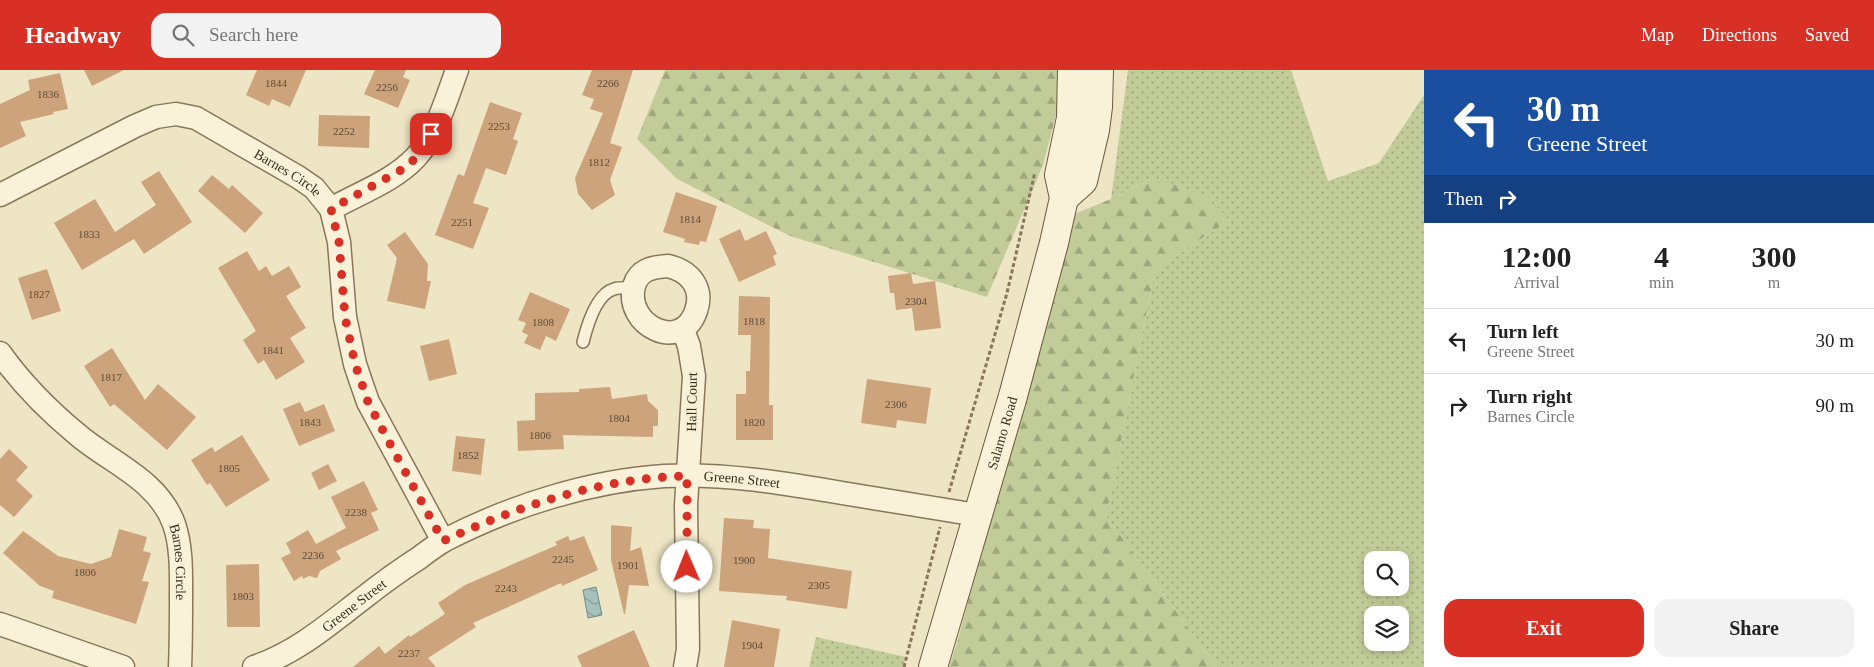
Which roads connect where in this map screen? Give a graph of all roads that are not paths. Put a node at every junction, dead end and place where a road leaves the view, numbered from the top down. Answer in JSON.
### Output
{"nodes":[{"id":1,"x":458,"y":70,"type":"edge"},
{"id":2,"x":1072,"y":70,"type":"edge"},
{"id":3,"x":1099,"y":70,"type":"edge"},
{"id":4,"x":0,"y":195,"type":"edge"},
{"id":5,"x":1064,"y":198,"type":"junction"},
{"id":6,"x":331,"y":209,"type":"junction"},
{"id":7,"x":634,"y":288,"type":"junction"},
{"id":8,"x":684,"y":330,"type":"junction"},
{"id":9,"x":583,"y":342,"type":"dead end"},
{"id":10,"x":0,"y":353,"type":"edge"},
{"id":11,"x":687,"y":476,"type":"junction"},
{"id":12,"x":977,"y":516,"type":"junction"},
{"id":13,"x":443,"y":541,"type":"junction"},
{"id":14,"x":0,"y":624,"type":"edge"},
{"id":15,"x":123,"y":667,"type":"edge"},
{"id":16,"x":180,"y":667,"type":"edge"},
{"id":17,"x":254,"y":667,"type":"edge"},
{"id":18,"x":685,"y":667,"type":"edge"},
{"id":19,"x":933,"y":667,"type":"edge"}],
"edges":[{"from":1,"to":6,"type":"street"},
{"from":2,"to":5,"type":"main road","name":"Salamo Road"},
{"from":3,"to":5,"type":"main road"},
{"from":4,"to":6,"type":"street","name":"Barnes Circle"},
{"from":5,"to":12,"type":"main road","name":"Salamo Road"},
{"from":6,"to":13,"type":"street","name":"Barnes Circle"},
{"from":7,"to":8,"type":"street"},
{"from":7,"to":8,"type":"street"},
{"from":7,"to":9,"type":"lane"},
{"from":8,"to":11,"type":"street","name":"Hall Court"},
{"from":10,"to":16,"type":"street","name":"Barnes Circle"},
{"from":11,"to":12,"type":"street","name":"Greene Street"},
{"from":11,"to":13,"type":"street","name":"Greene Street"},
{"from":11,"to":18,"type":"street","name":"Hall Court"},
{"from":12,"to":19,"type":"main road","name":"Salamo Road"},
{"from":13,"to":17,"type":"street","name":"Greene Street"},
{"from":14,"to":15,"type":"street"}]}
